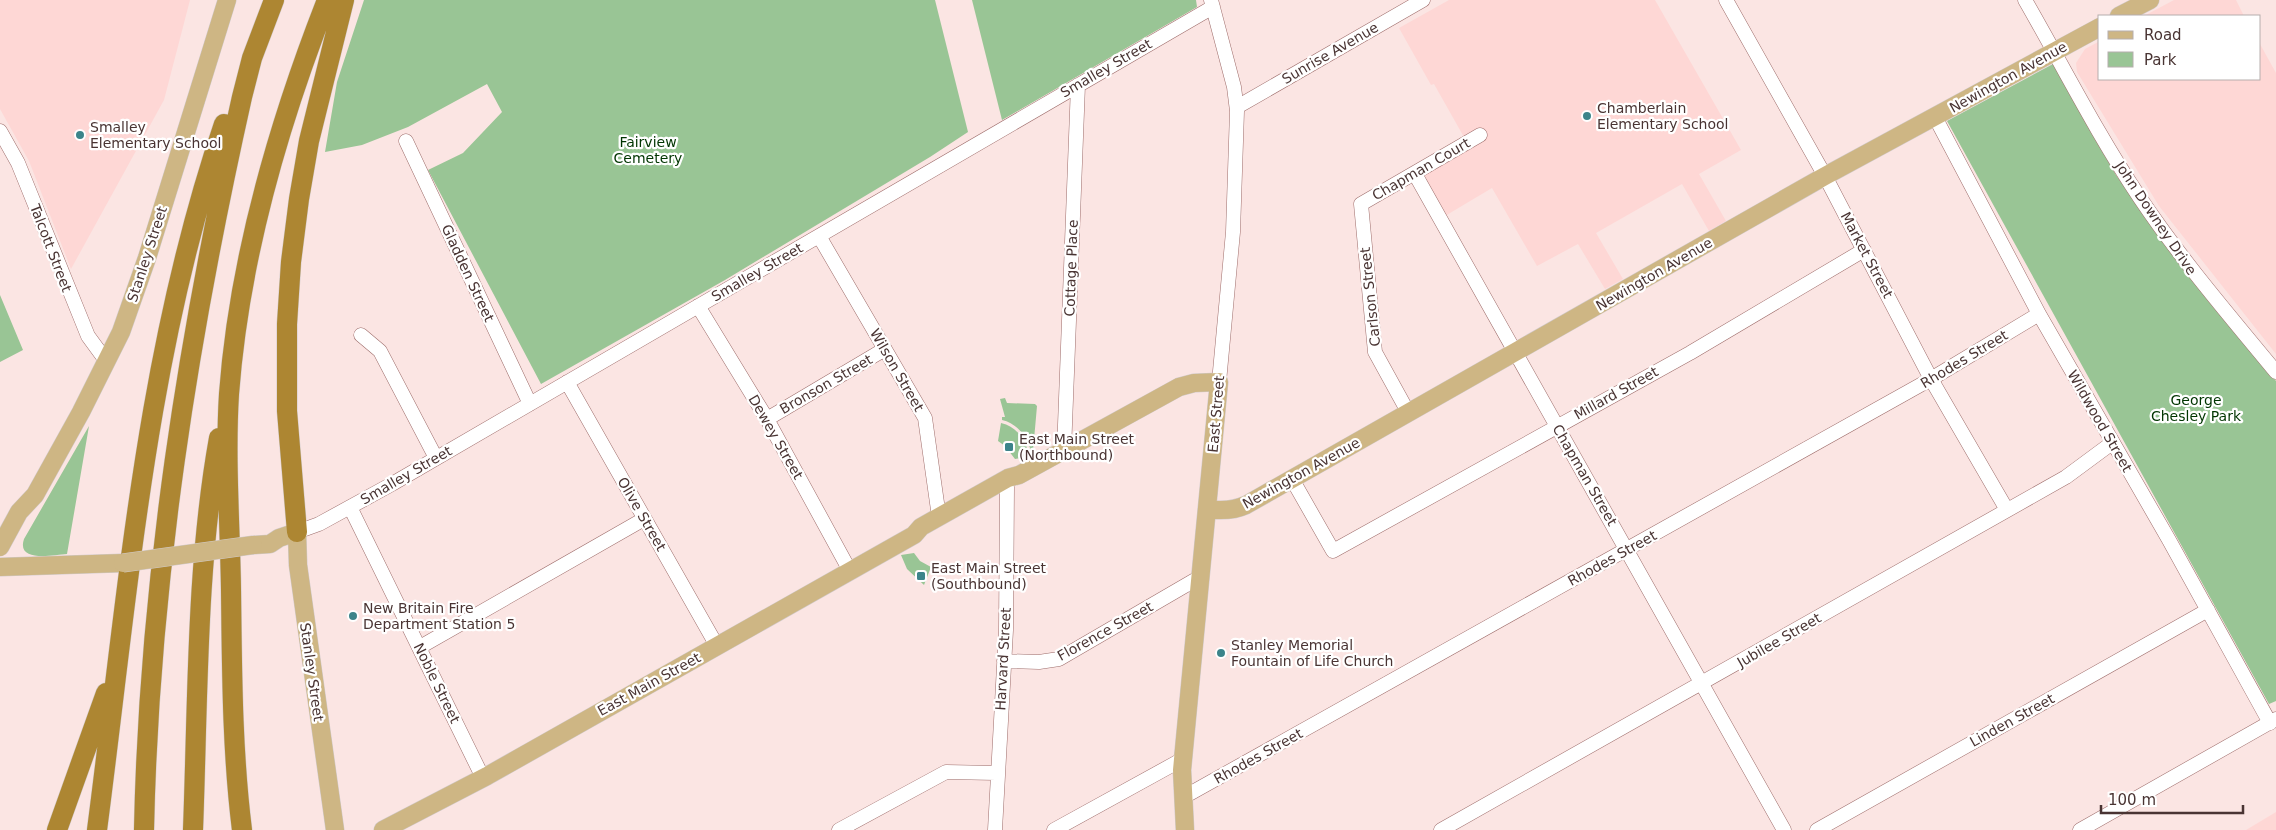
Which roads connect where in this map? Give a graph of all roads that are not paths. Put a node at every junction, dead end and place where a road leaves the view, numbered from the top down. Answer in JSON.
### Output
{"nodes":[{"id":1,"x":227,"y":0,"type":"edge"},
{"id":2,"x":274,"y":0,"type":"edge"},
{"id":3,"x":327,"y":0,"type":"edge"},
{"id":4,"x":344,"y":0,"type":"edge"},
{"id":5,"x":1423,"y":0,"type":"edge"},
{"id":6,"x":1726,"y":0,"type":"edge"},
{"id":7,"x":2025,"y":0,"type":"edge"},
{"id":8,"x":2150,"y":0,"type":"edge"},
{"id":9,"x":1212,"y":3,"type":"edge"},
{"id":10,"x":2121,"y":15,"type":"edge"},
{"id":11,"x":2098,"y":28,"type":"edge"},
{"id":12,"x":2055,"y":51,"type":"junction"},
{"id":13,"x":252,"y":58,"type":"junction"},
{"id":14,"x":1078,"y":85,"type":"junction"},
{"id":15,"x":1236,"y":107,"type":"junction"},
{"id":16,"x":1935,"y":117,"type":"junction"},
{"id":17,"x":0,"y":131,"type":"edge"},
{"id":18,"x":1480,"y":135,"type":"dead end"},
{"id":19,"x":406,"y":141,"type":"dead end"},
{"id":20,"x":1415,"y":174,"type":"junction"},
{"id":21,"x":1826,"y":176,"type":"junction"},
{"id":22,"x":1361,"y":204,"type":"joint"},
{"id":23,"x":819,"y":236,"type":"junction"},
{"id":24,"x":1864,"y":250,"type":"junction"},
{"id":25,"x":698,"y":306,"type":"junction"},
{"id":26,"x":2040,"y":314,"type":"junction"},
{"id":27,"x":361,"y":335,"type":"dead end"},
{"id":28,"x":885,"y":349,"type":"junction"},
{"id":29,"x":1516,"y":352,"type":"junction"},
{"id":30,"x":107,"y":362,"type":"junction"},
{"id":31,"x":2276,"y":372,"type":"edge"},
{"id":32,"x":1931,"y":379,"type":"junction"},
{"id":33,"x":567,"y":382,"type":"junction"},
{"id":34,"x":1219,"y":382,"type":"junction"},
{"id":35,"x":230,"y":392,"type":"junction"},
{"id":36,"x":530,"y":404,"type":"junction"},
{"id":37,"x":1408,"y":412,"type":"junction"},
{"id":38,"x":767,"y":419,"type":"junction"},
{"id":39,"x":1557,"y":426,"type":"junction"},
{"id":40,"x":2112,"y":443,"type":"junction"},
{"id":41,"x":1064,"y":451,"type":"junction"},
{"id":42,"x":436,"y":458,"type":"junction"},
{"id":43,"x":1292,"y":479,"type":"junction"},
{"id":44,"x":1013,"y":481,"type":"junction"},
{"id":45,"x":35,"y":495,"type":"junction"},
{"id":46,"x":350,"y":507,"type":"junction"},
{"id":47,"x":1207,"y":509,"type":"junction"},
{"id":48,"x":2007,"y":510,"type":"junction"},
{"id":49,"x":939,"y":516,"type":"junction"},
{"id":50,"x":644,"y":519,"type":"junction"},
{"id":51,"x":288,"y":535,"type":"junction"},
{"id":52,"x":914,"y":535,"type":"junction"},
{"id":53,"x":0,"y":547,"type":"edge"},
{"id":54,"x":1627,"y":549,"type":"junction"},
{"id":55,"x":1,"y":571,"type":"edge"},
{"id":56,"x":850,"y":571,"type":"junction"},
{"id":57,"x":1200,"y":577,"type":"junction"},
{"id":58,"x":2208,"y":610,"type":"junction"},
{"id":59,"x":717,"y":646,"type":"junction"},
{"id":60,"x":420,"y":647,"type":"junction"},
{"id":61,"x":1004,"y":661,"type":"junction"},
{"id":62,"x":117,"y":666,"type":"junction"},
{"id":63,"x":1702,"y":684,"type":"junction"},
{"id":64,"x":2273,"y":721,"type":"edge"},
{"id":65,"x":1183,"y":759,"type":"junction"},
{"id":66,"x":996,"y":773,"type":"junction"},
{"id":67,"x":484,"y":778,"type":"junction"},
{"id":68,"x":1182,"y":798,"type":"junction"},
{"id":69,"x":57,"y":830,"type":"edge"},
{"id":70,"x":98,"y":830,"type":"edge"},
{"id":71,"x":144,"y":830,"type":"edge"},
{"id":72,"x":193,"y":830,"type":"edge"},
{"id":73,"x":242,"y":830,"type":"edge"},
{"id":74,"x":335,"y":830,"type":"edge"},
{"id":75,"x":383,"y":830,"type":"edge"},
{"id":76,"x":839,"y":830,"type":"edge"},
{"id":77,"x":995,"y":830,"type":"edge"},
{"id":78,"x":1054,"y":830,"type":"edge"},
{"id":79,"x":1185,"y":830,"type":"edge"},
{"id":80,"x":1440,"y":830,"type":"edge"},
{"id":81,"x":1784,"y":830,"type":"edge"},
{"id":82,"x":1817,"y":830,"type":"edge"},
{"id":83,"x":2080,"y":830,"type":"edge"}],
"edges":[{"from":1,"to":30,"type":"main road","name":"Stanley Street"},
{"from":2,"to":13,"type":"highway"},
{"from":3,"to":35,"type":"highway"},
{"from":4,"to":51,"type":"highway"},
{"from":5,"to":15,"type":"street","name":"Sunrise Avenue"},
{"from":6,"to":21,"type":"street","name":"Market Street"},
{"from":7,"to":12,"type":"street","name":"John Downey Drive"},
{"from":8,"to":10,"type":"main road"},
{"from":9,"to":14,"type":"street","name":"Smalley Street"},
{"from":9,"to":15,"type":"street","name":"East Street"},
{"from":11,"to":12,"type":"main road","name":"Newington Avenue"},
{"from":12,"to":16,"type":"main road","name":"Newington Avenue"},
{"from":12,"to":31,"type":"street","name":"John Downey Drive"},
{"from":13,"to":62,"type":"highway"},
{"from":13,"to":71,"type":"highway"},
{"from":14,"to":23,"type":"street","name":"Smalley Street"},
{"from":14,"to":41,"type":"street","name":"Cottage Place"},
{"from":15,"to":34,"type":"street","name":"East Street"},
{"from":16,"to":21,"type":"main road","name":"Newington Avenue"},
{"from":16,"to":26,"type":"street","name":"Wildwood Street"},
{"from":17,"to":30,"type":"street","name":"Talcott Street"},
{"from":18,"to":20,"type":"street","name":"Chapman Court"},
{"from":19,"to":36,"type":"street","name":"Gladden Street"},
{"from":20,"to":22,"type":"street","name":"Chapman Court"},
{"from":20,"to":29,"type":"street","name":"Chapman Street"},
{"from":21,"to":24,"type":"street","name":"Market Street"},
{"from":21,"to":29,"type":"main road","name":"Newington Avenue"},
{"from":22,"to":37,"type":"street","name":"Carlson Street"},
{"from":23,"to":25,"type":"street","name":"Smalley Street"},
{"from":23,"to":28,"type":"street","name":"Wilson Street"},
{"from":24,"to":32,"type":"street","name":"Market Street"},
{"from":24,"to":39,"type":"street","name":"Millard Street"},
{"from":25,"to":33,"type":"street","name":"Smalley Street"},
{"from":25,"to":38,"type":"street","name":"Dewey Street"},
{"from":26,"to":32,"type":"street","name":"Rhodes Street"},
{"from":26,"to":40,"type":"street","name":"Wildwood Street"},
{"from":27,"to":42,"type":"street"},
{"from":28,"to":38,"type":"street","name":"Bronson Street"},
{"from":28,"to":49,"type":"street","name":"Wilson Street"},
{"from":29,"to":37,"type":"main road","name":"Newington Avenue"},
{"from":29,"to":39,"type":"street","name":"Chapman Street"},
{"from":30,"to":45,"type":"main road","name":"Stanley Street"},
{"from":32,"to":48,"type":"street","name":"Market Street"},
{"from":32,"to":54,"type":"street","name":"Rhodes Street"},
{"from":33,"to":36,"type":"street","name":"Smalley Street"},
{"from":33,"to":50,"type":"street","name":"Olive Street"},
{"from":34,"to":41,"type":"main road","name":"East Main Street"},
{"from":34,"to":47,"type":"main road","name":"East Street"},
{"from":35,"to":72,"type":"highway"},
{"from":35,"to":73,"type":"highway"},
{"from":36,"to":42,"type":"street","name":"Smalley Street"},
{"from":37,"to":43,"type":"main road","name":"Newington Avenue"},
{"from":38,"to":56,"type":"street","name":"Dewey Street"},
{"from":39,"to":43,"type":"street","name":"Millard Street"},
{"from":39,"to":54,"type":"street","name":"Chapman Street"},
{"from":40,"to":48,"type":"street","name":"Jubilee Street"},
{"from":40,"to":58,"type":"street","name":"Wildwood Street"},
{"from":41,"to":44,"type":"main road","name":"East Main Street"},
{"from":42,"to":46,"type":"street","name":"Smalley Street"},
{"from":43,"to":47,"type":"main road","name":"Newington Avenue"},
{"from":44,"to":49,"type":"main road","name":"East Main Street"},
{"from":44,"to":52,"type":"main road","name":"East Main Street"},
{"from":44,"to":61,"type":"street","name":"Harvard Street"},
{"from":45,"to":53,"type":"main road","name":"Stanley Street"},
{"from":45,"to":55,"type":"main road","name":"Stanley Street"},
{"from":46,"to":51,"type":"street","name":"Smalley Street"},
{"from":46,"to":60,"type":"street","name":"Noble Street"},
{"from":47,"to":57,"type":"main road","name":"East Street"},
{"from":48,"to":63,"type":"street","name":"Jubilee Street"},
{"from":49,"to":52,"type":"main road","name":"East Main Street"},
{"from":50,"to":59,"type":"street","name":"Olive Street"},
{"from":50,"to":60,"type":"street"},
{"from":51,"to":55,"type":"main road","name":"Stanley Street","bridge":true},
{"from":51,"to":74,"type":"main road","name":"Stanley Street"},
{"from":52,"to":56,"type":"main road","name":"East Main Street"},
{"from":54,"to":63,"type":"street","name":"Chapman Street"},
{"from":54,"to":68,"type":"street","name":"Rhodes Street"},
{"from":56,"to":59,"type":"main road","name":"East Main Street"},
{"from":57,"to":61,"type":"street","name":"Florence Street"},
{"from":57,"to":65,"type":"main road","name":"East Street"},
{"from":58,"to":64,"type":"street","name":"Wildwood Street"},
{"from":58,"to":82,"type":"street","name":"Linden Street"},
{"from":59,"to":67,"type":"main road","name":"East Main Street"},
{"from":60,"to":67,"type":"street","name":"Noble Street"},
{"from":61,"to":66,"type":"street","name":"Harvard Street"},
{"from":62,"to":69,"type":"highway"},
{"from":62,"to":70,"type":"highway"},
{"from":63,"to":80,"type":"street","name":"Jubilee Street"},
{"from":63,"to":81,"type":"street","name":"Chapman Street"},
{"from":64,"to":83,"type":"street"},
{"from":65,"to":68,"type":"main road","name":"East Street"},
{"from":65,"to":78,"type":"street"},
{"from":66,"to":76,"type":"street"},
{"from":66,"to":77,"type":"street","name":"Harvard Street"},
{"from":67,"to":75,"type":"main road","name":"East Main Street"},
{"from":68,"to":79,"type":"main road","name":"East Street"}]}
